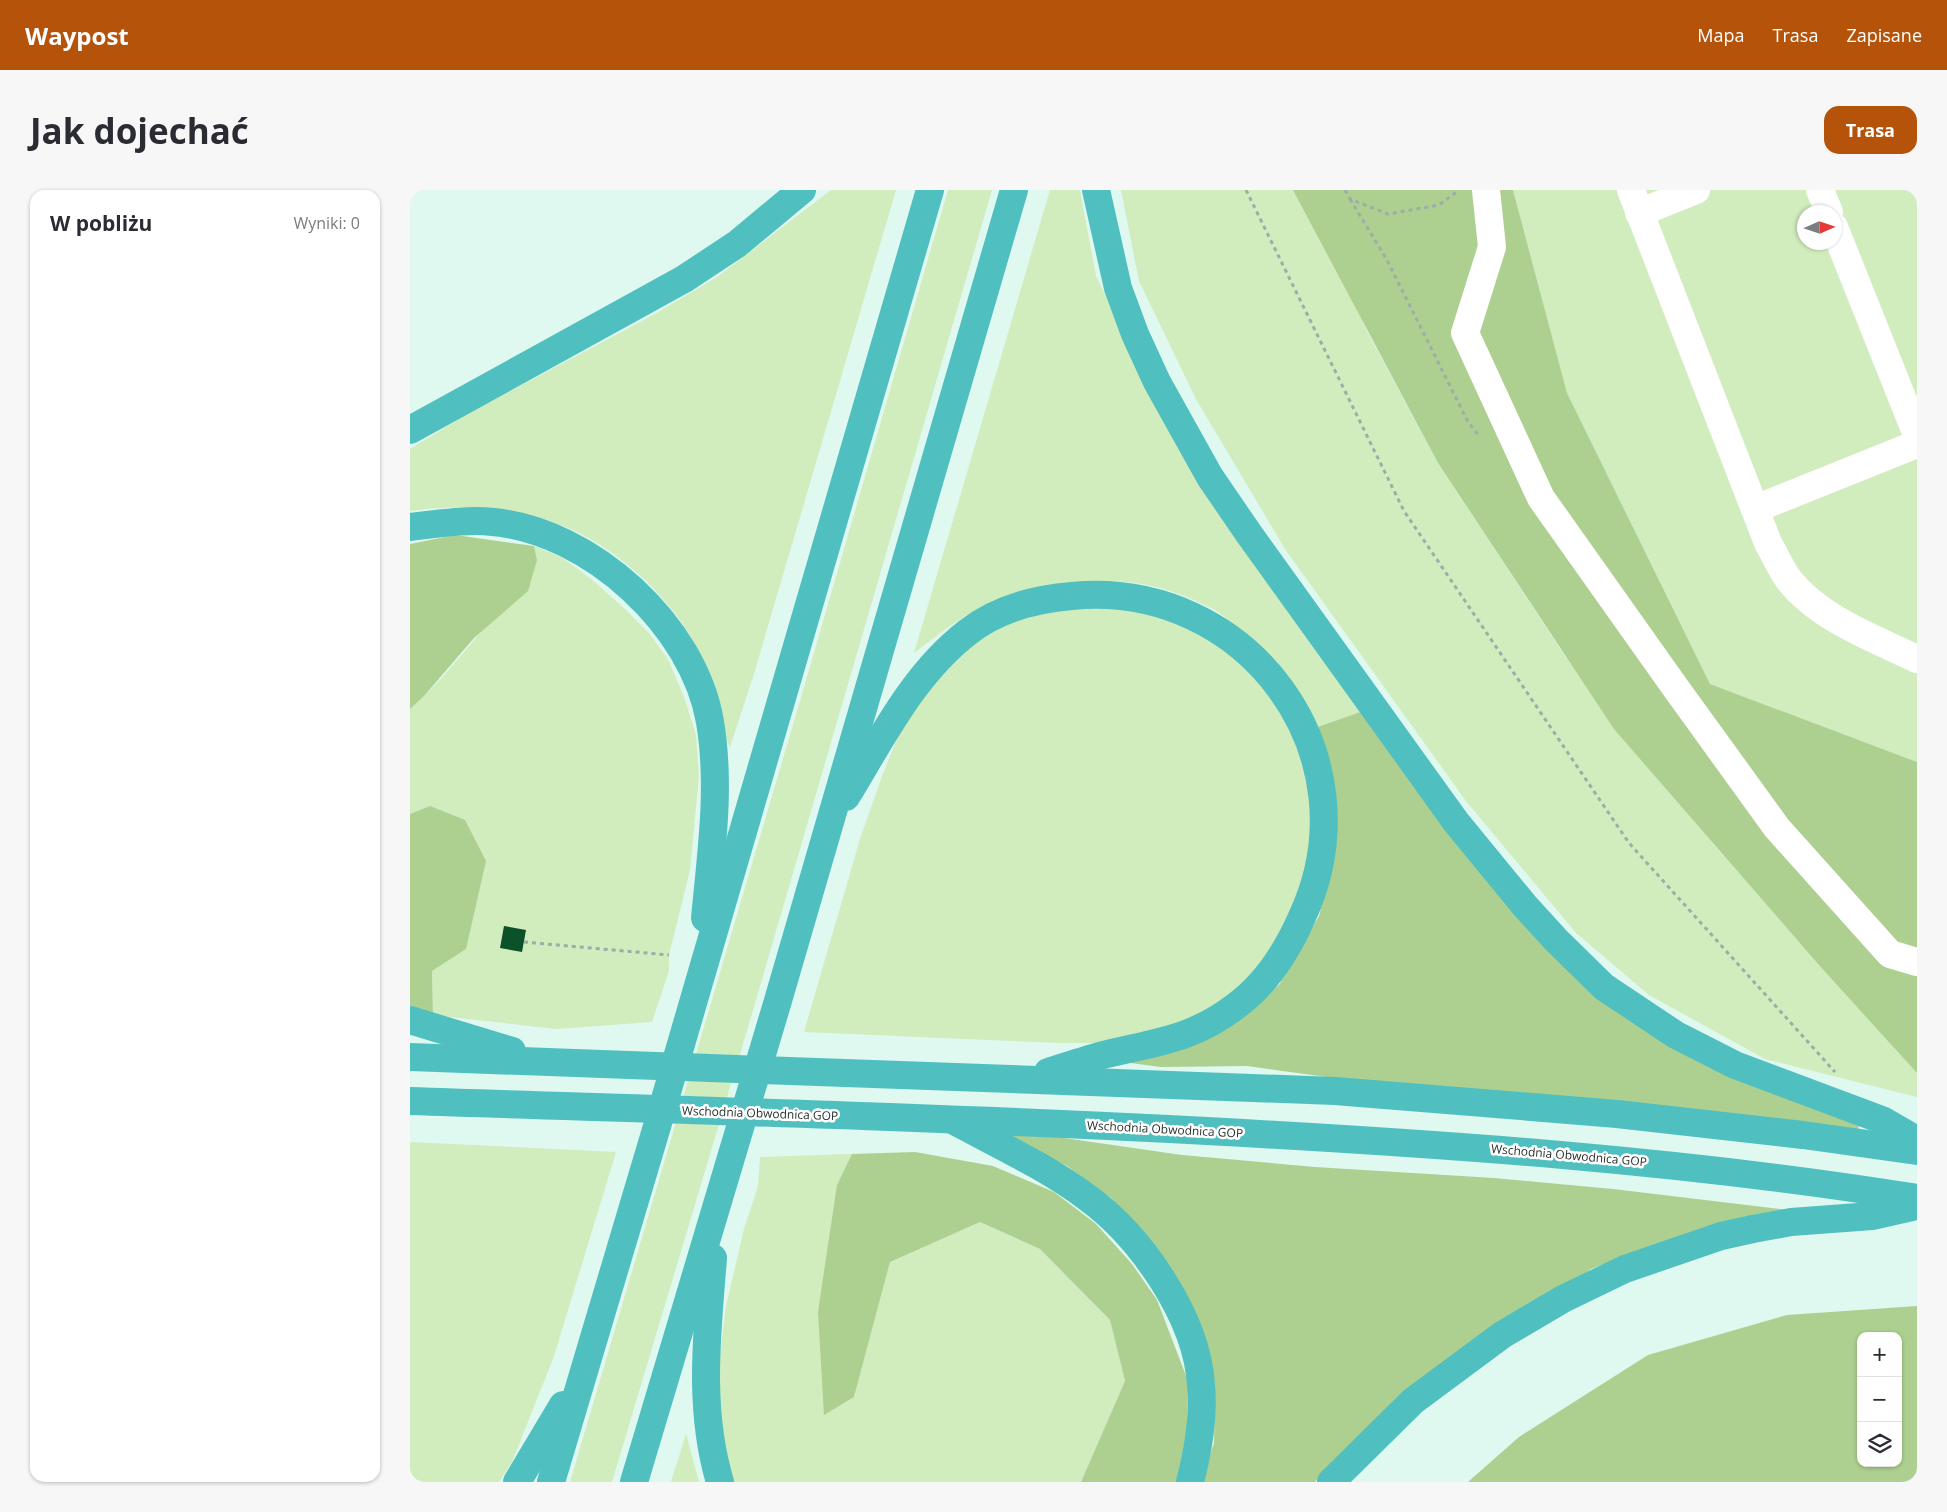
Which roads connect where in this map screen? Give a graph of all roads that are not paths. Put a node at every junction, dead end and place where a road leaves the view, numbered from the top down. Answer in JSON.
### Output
{"nodes":[{"id":1,"x":802,"y":190,"type":"edge"},
{"id":2,"x":930,"y":190,"type":"edge"},
{"id":3,"x":1014,"y":190,"type":"edge"},
{"id":4,"x":1096,"y":190,"type":"edge"},
{"id":5,"x":1486,"y":190,"type":"edge"},
{"id":6,"x":1696,"y":190,"type":"edge"},
{"id":7,"x":1820,"y":190,"type":"edge"},
{"id":8,"x":1635,"y":201,"type":"edge"},
{"id":9,"x":1826,"y":205,"type":"edge"},
{"id":10,"x":1842,"y":244,"type":"edge"},
{"id":11,"x":1907,"y":383,"type":"edge"},
{"id":12,"x":410,"y":430,"type":"edge"},
{"id":13,"x":1917,"y":434,"type":"edge"},
{"id":14,"x":1917,"y":444,"type":"edge"},
{"id":15,"x":1755,"y":509,"type":"junction"},
{"id":16,"x":410,"y":527,"type":"edge"},
{"id":17,"x":1917,"y":658,"type":"edge"},
{"id":18,"x":827,"y":829,"type":"junction"},
{"id":19,"x":1917,"y":962,"type":"edge"},
{"id":20,"x":700,"y":979,"type":"junction"},
{"id":21,"x":410,"y":1020,"type":"edge"},
{"id":22,"x":410,"y":1057,"type":"edge"},
{"id":23,"x":552,"y":1062,"type":"junction"},
{"id":24,"x":1025,"y":1079,"type":"junction"},
{"id":25,"x":410,"y":1101,"type":"edge"},
{"id":26,"x":951,"y":1119,"type":"junction"},
{"id":27,"x":1917,"y":1140,"type":"edge"},
{"id":28,"x":1917,"y":1151,"type":"edge"},
{"id":29,"x":1917,"y":1198,"type":"edge"},
{"id":30,"x":718,"y":1204,"type":"junction"},
{"id":31,"x":1917,"y":1206,"type":"edge"},
{"id":32,"x":584,"y":1369,"type":"junction"},
{"id":33,"x":517,"y":1482,"type":"edge"},
{"id":34,"x":551,"y":1482,"type":"edge"},
{"id":35,"x":634,"y":1482,"type":"edge"},
{"id":36,"x":720,"y":1482,"type":"edge"},
{"id":37,"x":1190,"y":1482,"type":"edge"},
{"id":38,"x":1331,"y":1482,"type":"edge"}],
"edges":[{"from":1,"to":12,"type":"highway"},
{"from":2,"to":20,"type":"highway"},
{"from":3,"to":18,"type":"highway"},
{"from":4,"to":27,"type":"highway"},
{"from":5,"to":19,"type":"lane"},
{"from":6,"to":8,"type":"lane"},
{"from":7,"to":9,"type":"lane"},
{"from":8,"to":15,"type":"lane"},
{"from":10,"to":11,"type":"lane"},
{"from":11,"to":13,"type":"lane"},
{"from":14,"to":15,"type":"lane"},
{"from":15,"to":17,"type":"lane"},
{"from":16,"to":20,"type":"highway"},
{"from":18,"to":24,"type":"highway"},
{"from":18,"to":30,"type":"highway"},
{"from":20,"to":32,"type":"highway"},
{"from":21,"to":23,"type":"highway"},
{"from":22,"to":23,"type":"highway"},
{"from":23,"to":24,"type":"highway"},
{"from":24,"to":28,"type":"highway"},
{"from":25,"to":26,"type":"highway","name":"Wschodnia Obwodnica GOP"},
{"from":26,"to":29,"type":"highway","name":"Wschodnia Obwodnica GOP"},
{"from":26,"to":37,"type":"highway"},
{"from":30,"to":35,"type":"highway"},
{"from":30,"to":36,"type":"highway"},
{"from":31,"to":38,"type":"highway"},
{"from":32,"to":33,"type":"highway"},
{"from":32,"to":34,"type":"highway"}]}
